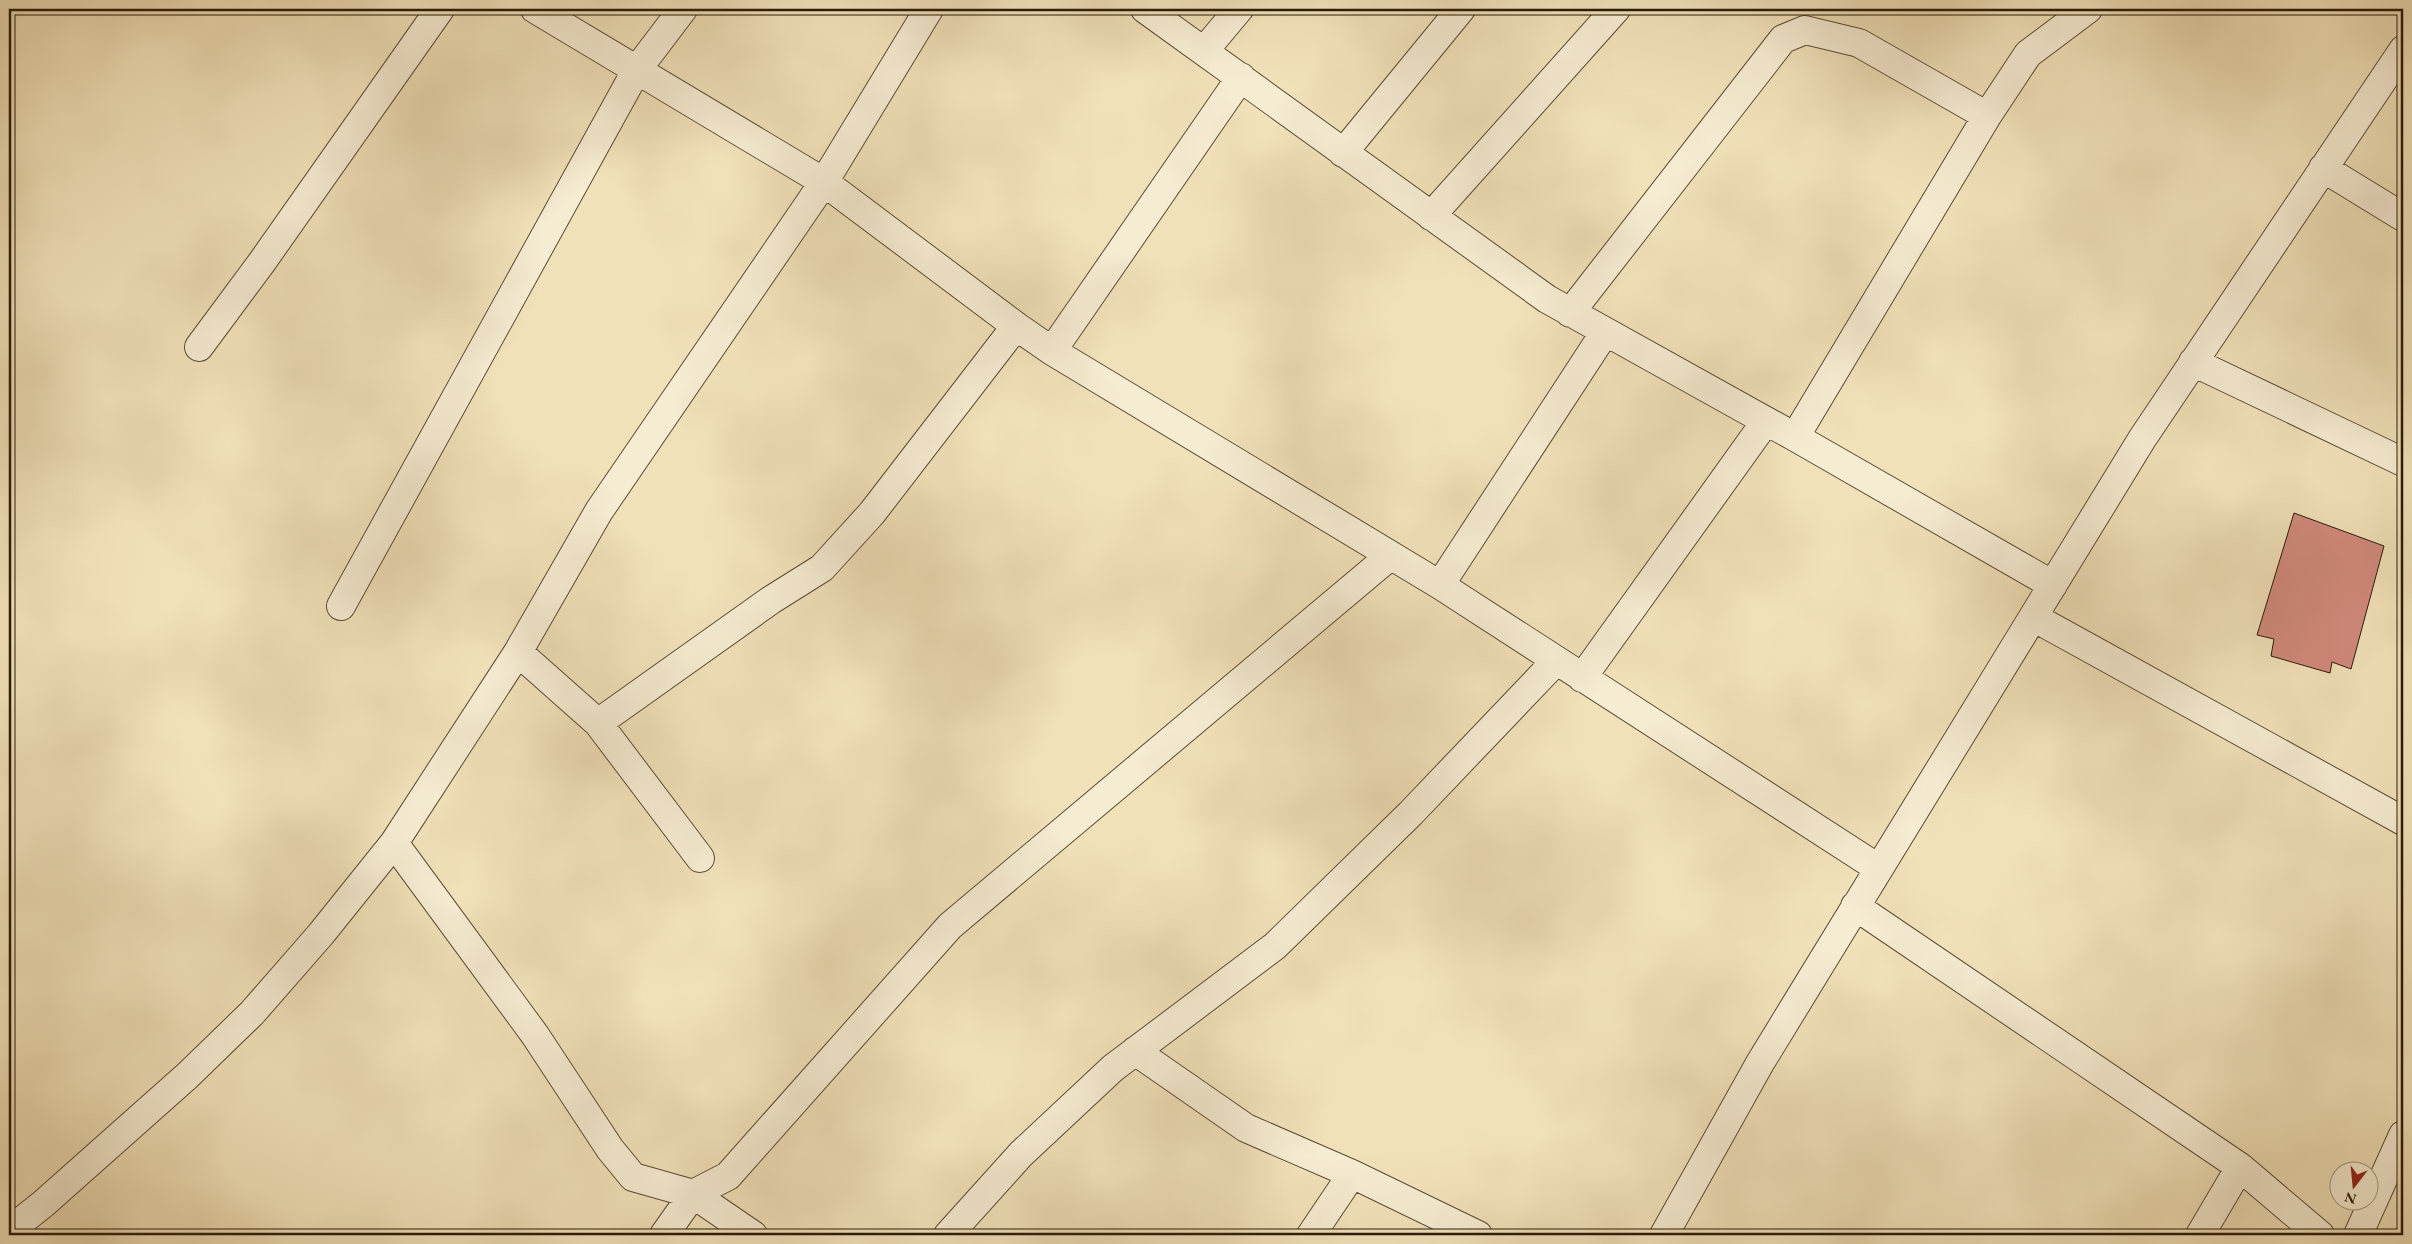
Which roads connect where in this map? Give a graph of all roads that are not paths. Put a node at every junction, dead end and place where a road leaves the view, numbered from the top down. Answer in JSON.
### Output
{"nodes":[{"id":1,"x":440,"y":9,"type":"edge"},
{"id":2,"x":535,"y":9,"type":"edge"},
{"id":3,"x":683,"y":9,"type":"edge"},
{"id":4,"x":929,"y":9,"type":"edge"},
{"id":5,"x":1145,"y":9,"type":"edge"},
{"id":6,"x":1239,"y":9,"type":"edge"},
{"id":7,"x":1461,"y":9,"type":"edge"},
{"id":8,"x":1616,"y":9,"type":"edge"},
{"id":9,"x":2088,"y":9,"type":"edge"},
{"id":10,"x":2403,"y":50,"type":"edge"},
{"id":11,"x":1204,"y":51,"type":"junction"},
{"id":12,"x":636,"y":71,"type":"junction"},
{"id":13,"x":1241,"y":77,"type":"junction"},
{"id":14,"x":1987,"y":116,"type":"junction"},
{"id":15,"x":1343,"y":154,"type":"junction"},
{"id":16,"x":2323,"y":168,"type":"junction"},
{"id":17,"x":824,"y":182,"type":"junction"},
{"id":18,"x":1430,"y":216,"type":"junction"},
{"id":19,"x":2403,"y":217,"type":"edge"},
{"id":20,"x":1570,"y":312,"type":"junction"},
{"id":21,"x":1016,"y":326,"type":"junction"},
{"id":22,"x":1605,"y":332,"type":"junction"},
{"id":23,"x":198,"y":347,"type":"dead end"},
{"id":24,"x":1052,"y":351,"type":"junction"},
{"id":25,"x":2193,"y":362,"type":"junction"},
{"id":26,"x":1766,"y":421,"type":"junction"},
{"id":27,"x":1794,"y":436,"type":"junction"},
{"id":28,"x":2403,"y":462,"type":"edge"},
{"id":29,"x":1390,"y":556,"type":"junction"},
{"id":30,"x":1440,"y":584,"type":"junction"},
{"id":31,"x":2052,"y":585,"type":"junction"},
{"id":32,"x":341,"y":606,"type":"dead end"},
{"id":33,"x":2033,"y":617,"type":"junction"},
{"id":34,"x":518,"y":652,"type":"junction"},
{"id":35,"x":1556,"y":661,"type":"junction"},
{"id":36,"x":1582,"y":678,"type":"junction"},
{"id":37,"x":598,"y":723,"type":"junction"},
{"id":38,"x":2403,"y":821,"type":"edge"},
{"id":39,"x":394,"y":842,"type":"junction"},
{"id":40,"x":700,"y":858,"type":"dead end"},
{"id":41,"x":1878,"y":868,"type":"junction"},
{"id":42,"x":1855,"y":906,"type":"junction"},
{"id":43,"x":1135,"y":1051,"type":"junction"},
{"id":44,"x":2403,"y":1135,"type":"edge"},
{"id":45,"x":2240,"y":1167,"type":"junction"},
{"id":46,"x":1352,"y":1174,"type":"junction"},
{"id":47,"x":693,"y":1194,"type":"junction"},
{"id":48,"x":9,"y":1231,"type":"edge"},
{"id":49,"x":664,"y":1235,"type":"edge"},
{"id":50,"x":753,"y":1235,"type":"edge"},
{"id":51,"x":948,"y":1235,"type":"edge"},
{"id":52,"x":1311,"y":1235,"type":"edge"},
{"id":53,"x":1478,"y":1235,"type":"edge"},
{"id":54,"x":1664,"y":1235,"type":"edge"},
{"id":55,"x":2200,"y":1235,"type":"edge"},
{"id":56,"x":2320,"y":1235,"type":"edge"},
{"id":57,"x":2358,"y":1235,"type":"edge"}],
"edges":[{"from":1,"to":23,"type":"street"},
{"from":2,"to":12,"type":"street"},
{"from":3,"to":12,"type":"street"},
{"from":4,"to":17,"type":"street"},
{"from":5,"to":11,"type":"street"},
{"from":6,"to":11,"type":"street"},
{"from":7,"to":15,"type":"street"},
{"from":8,"to":18,"type":"street"},
{"from":9,"to":14,"type":"street"},
{"from":10,"to":16,"type":"street"},
{"from":11,"to":13,"type":"street"},
{"from":12,"to":17,"type":"street"},
{"from":12,"to":32,"type":"street"},
{"from":13,"to":15,"type":"street"},
{"from":13,"to":24,"type":"street"},
{"from":14,"to":20,"type":"street"},
{"from":14,"to":27,"type":"street"},
{"from":15,"to":18,"type":"street"},
{"from":16,"to":19,"type":"street"},
{"from":16,"to":25,"type":"street"},
{"from":17,"to":21,"type":"street"},
{"from":17,"to":34,"type":"street"},
{"from":18,"to":20,"type":"street"},
{"from":20,"to":22,"type":"street"},
{"from":21,"to":24,"type":"street"},
{"from":21,"to":37,"type":"street"},
{"from":22,"to":26,"type":"street"},
{"from":22,"to":30,"type":"street"},
{"from":24,"to":29,"type":"street"},
{"from":25,"to":28,"type":"street"},
{"from":25,"to":31,"type":"street"},
{"from":26,"to":27,"type":"street"},
{"from":26,"to":36,"type":"street"},
{"from":27,"to":31,"type":"street"},
{"from":29,"to":30,"type":"street"},
{"from":29,"to":47,"type":"street"},
{"from":30,"to":35,"type":"street"},
{"from":31,"to":33,"type":"street"},
{"from":33,"to":38,"type":"street"},
{"from":33,"to":41,"type":"street"},
{"from":34,"to":37,"type":"street"},
{"from":34,"to":39,"type":"street"},
{"from":35,"to":36,"type":"street"},
{"from":35,"to":43,"type":"street"},
{"from":36,"to":41,"type":"street"},
{"from":37,"to":40,"type":"street"},
{"from":39,"to":47,"type":"street"},
{"from":39,"to":48,"type":"street"},
{"from":41,"to":42,"type":"street"},
{"from":42,"to":45,"type":"street"},
{"from":42,"to":54,"type":"street"},
{"from":43,"to":46,"type":"street"},
{"from":43,"to":51,"type":"street"},
{"from":44,"to":57,"type":"street"},
{"from":45,"to":55,"type":"street"},
{"from":45,"to":56,"type":"street"},
{"from":46,"to":52,"type":"street"},
{"from":46,"to":53,"type":"street"},
{"from":47,"to":49,"type":"street"},
{"from":47,"to":50,"type":"street"}]}
